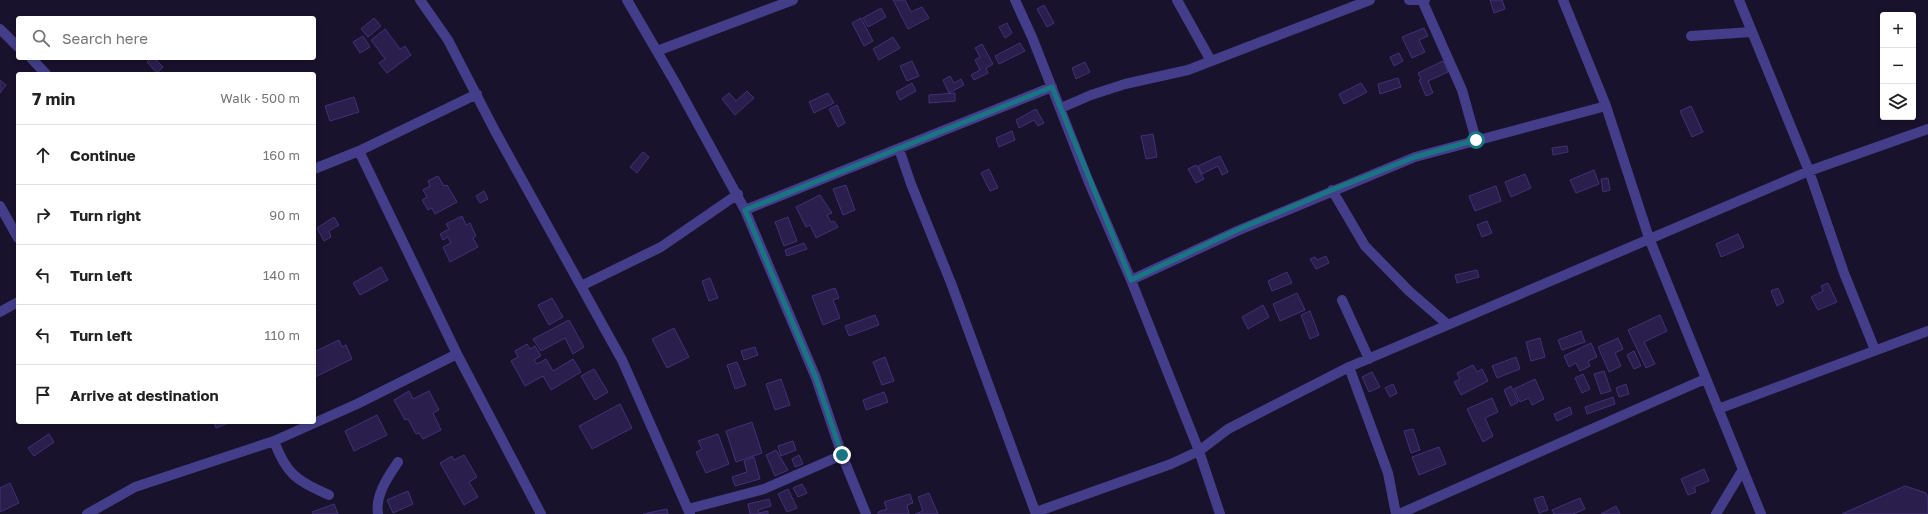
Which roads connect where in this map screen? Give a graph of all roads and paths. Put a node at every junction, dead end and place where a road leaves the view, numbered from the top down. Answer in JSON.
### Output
{"nodes":[{"id":1,"x":420,"y":0,"type":"edge"},
{"id":2,"x":627,"y":0,"type":"edge"},
{"id":3,"x":793,"y":0,"type":"edge"},
{"id":4,"x":1015,"y":0,"type":"edge"},
{"id":5,"x":1177,"y":0,"type":"edge"},
{"id":6,"x":1370,"y":0,"type":"edge"},
{"id":7,"x":1409,"y":0,"type":"edge"},
{"id":8,"x":1422,"y":0,"type":"edge"},
{"id":9,"x":1425,"y":0,"type":"edge"},
{"id":10,"x":1563,"y":0,"type":"edge"},
{"id":11,"x":1739,"y":0,"type":"edge"},
{"id":12,"x":0,"y":29,"type":"edge"},
{"id":13,"x":1751,"y":32,"type":"junction"},
{"id":14,"x":1691,"y":36,"type":"dead end"},
{"id":15,"x":16,"y":45,"type":"edge"},
{"id":16,"x":657,"y":51,"type":"junction"},
{"id":17,"x":33,"y":60,"type":"edge"},
{"id":18,"x":1211,"y":61,"type":"junction"},
{"id":19,"x":44,"y":72,"type":"edge"},
{"id":20,"x":1052,"y":87,"type":"junction"},
{"id":21,"x":477,"y":94,"type":"junction"},
{"id":22,"x":1606,"y":106,"type":"junction"},
{"id":23,"x":1061,"y":108,"type":"junction"},
{"id":24,"x":1928,"y":129,"type":"edge"},
{"id":25,"x":1476,"y":140,"type":"junction"},
{"id":26,"x":899,"y":149,"type":"junction"},
{"id":27,"x":359,"y":151,"type":"junction"},
{"id":28,"x":316,"y":168,"type":"edge"},
{"id":29,"x":1808,"y":171,"type":"junction"},
{"id":30,"x":1332,"y":190,"type":"junction"},
{"id":31,"x":738,"y":194,"type":"junction"},
{"id":32,"x":0,"y":206,"type":"edge"},
{"id":33,"x":745,"y":210,"type":"junction"},
{"id":34,"x":16,"y":234,"type":"edge"},
{"id":35,"x":1649,"y":238,"type":"junction"},
{"id":36,"x":1131,"y":280,"type":"junction"},
{"id":37,"x":581,"y":286,"type":"junction"},
{"id":38,"x":1342,"y":300,"type":"dead end"},
{"id":39,"x":16,"y":303,"type":"edge"},
{"id":40,"x":0,"y":312,"type":"edge"},
{"id":41,"x":1447,"y":324,"type":"junction"},
{"id":42,"x":1928,"y":331,"type":"edge"},
{"id":43,"x":1875,"y":350,"type":"junction"},
{"id":44,"x":457,"y":354,"type":"junction"},
{"id":45,"x":1369,"y":359,"type":"junction"},
{"id":46,"x":1349,"y":368,"type":"junction"},
{"id":47,"x":1705,"y":379,"type":"junction"},
{"id":48,"x":1718,"y":410,"type":"junction"},
{"id":49,"x":316,"y":422,"type":"edge"},
{"id":50,"x":312,"y":424,"type":"edge"},
{"id":51,"x":274,"y":441,"type":"junction"},
{"id":52,"x":1199,"y":451,"type":"junction"},
{"id":53,"x":842,"y":455,"type":"junction"},
{"id":54,"x":398,"y":462,"type":"dead end"},
{"id":55,"x":1742,"y":471,"type":"junction"},
{"id":56,"x":329,"y":495,"type":"dead end"},
{"id":57,"x":689,"y":512,"type":"edge"},
{"id":58,"x":1036,"y":513,"type":"edge"},
{"id":59,"x":87,"y":514,"type":"edge"},
{"id":60,"x":378,"y":514,"type":"edge"},
{"id":61,"x":541,"y":514,"type":"edge"},
{"id":62,"x":866,"y":514,"type":"edge"},
{"id":63,"x":1220,"y":514,"type":"edge"},
{"id":64,"x":1398,"y":514,"type":"edge"},
{"id":65,"x":1716,"y":514,"type":"edge"},
{"id":66,"x":1761,"y":514,"type":"edge"}],
"edges":[{"from":1,"to":21,"type":"street"},
{"from":2,"to":16,"type":"street"},
{"from":3,"to":16,"type":"street"},
{"from":4,"to":20,"type":"street"},
{"from":5,"to":18,"type":"street"},
{"from":6,"to":18,"type":"street"},
{"from":7,"to":8,"type":"street"},
{"from":8,"to":9,"type":"street"},
{"from":8,"to":25,"type":"street"},
{"from":10,"to":22,"type":"street"},
{"from":11,"to":13,"type":"street"},
{"from":12,"to":15,"type":"street"},
{"from":13,"to":14,"type":"street"},
{"from":13,"to":29,"type":"street"},
{"from":16,"to":31,"type":"street"},
{"from":17,"to":19,"type":"street"},
{"from":18,"to":23,"type":"street"},
{"from":20,"to":23,"type":"street"},
{"from":20,"to":26,"type":"street"},
{"from":21,"to":27,"type":"street"},
{"from":21,"to":37,"type":"street"},
{"from":22,"to":25,"type":"street"},
{"from":22,"to":35,"type":"street"},
{"from":23,"to":36,"type":"street"},
{"from":24,"to":29,"type":"street"},
{"from":25,"to":30,"type":"street"},
{"from":26,"to":33,"type":"street"},
{"from":26,"to":58,"type":"street"},
{"from":27,"to":28,"type":"street"},
{"from":27,"to":44,"type":"street"},
{"from":29,"to":35,"type":"street"},
{"from":29,"to":43,"type":"street"},
{"from":30,"to":36,"type":"street"},
{"from":30,"to":41,"type":"street"},
{"from":31,"to":33,"type":"street"},
{"from":31,"to":37,"type":"street"},
{"from":32,"to":34,"type":"street"},
{"from":33,"to":53,"type":"street"},
{"from":35,"to":41,"type":"street"},
{"from":35,"to":47,"type":"street"},
{"from":36,"to":52,"type":"street"},
{"from":37,"to":57,"type":"street"},
{"from":38,"to":45,"type":"street"},
{"from":39,"to":40,"type":"street"},
{"from":41,"to":45,"type":"street"},
{"from":42,"to":43,"type":"street"},
{"from":43,"to":48,"type":"street"},
{"from":44,"to":49,"type":"street"},
{"from":44,"to":61,"type":"street"},
{"from":45,"to":46,"type":"street"},
{"from":46,"to":52,"type":"street"},
{"from":46,"to":64,"type":"street"},
{"from":47,"to":48,"type":"street"},
{"from":47,"to":64,"type":"street"},
{"from":48,"to":55,"type":"street"},
{"from":50,"to":51,"type":"street"},
{"from":51,"to":56,"type":"street"},
{"from":51,"to":59,"type":"street"},
{"from":52,"to":58,"type":"street"},
{"from":52,"to":63,"type":"street"},
{"from":53,"to":57,"type":"street"},
{"from":53,"to":62,"type":"street"},
{"from":54,"to":60,"type":"street"},
{"from":55,"to":65,"type":"street"},
{"from":55,"to":66,"type":"street"}]}
